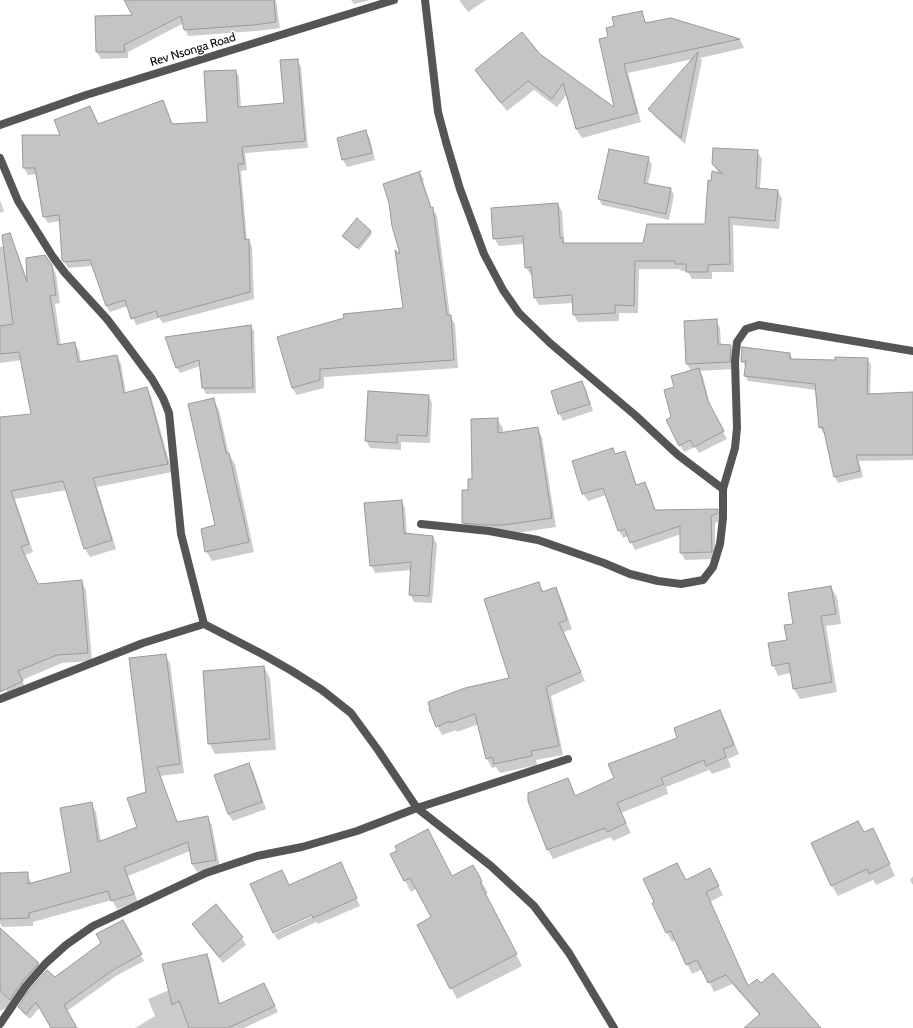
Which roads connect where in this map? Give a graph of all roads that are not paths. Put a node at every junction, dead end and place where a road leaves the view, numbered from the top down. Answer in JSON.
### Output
{"nodes":[{"id":1,"x":394,"y":0,"type":"edge"},
{"id":2,"x":426,"y":0,"type":"edge"},
{"id":3,"x":0,"y":125,"type":"edge"},
{"id":4,"x":0,"y":158,"type":"edge"},
{"id":5,"x":913,"y":351,"type":"edge"},
{"id":6,"x":723,"y":489,"type":"junction"},
{"id":7,"x":421,"y":524,"type":"dead end"},
{"id":8,"x":204,"y":624,"type":"junction"},
{"id":9,"x":0,"y":699,"type":"edge"},
{"id":10,"x":568,"y":759,"type":"dead end"},
{"id":11,"x":417,"y":808,"type":"junction"},
{"id":12,"x":0,"y":1024,"type":"edge"},
{"id":13,"x":614,"y":1028,"type":"edge"}],
"edges":[{"from":1,"to":3,"type":"street","name":"Rev Nsonga Road"},
{"from":2,"to":6,"type":"street"},
{"from":4,"to":8,"type":"street"},
{"from":5,"to":6,"type":"street"},
{"from":6,"to":7,"type":"street"},
{"from":8,"to":9,"type":"street"},
{"from":8,"to":11,"type":"street"},
{"from":10,"to":11,"type":"street"},
{"from":11,"to":12,"type":"street"},
{"from":11,"to":13,"type":"street"}]}
